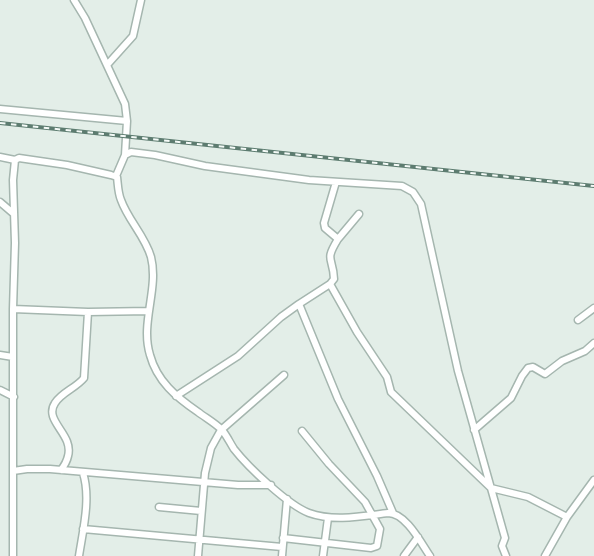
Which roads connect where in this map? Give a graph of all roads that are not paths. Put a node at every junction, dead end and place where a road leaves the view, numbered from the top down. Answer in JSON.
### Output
{"nodes":[{"id":1,"x":74,"y":0,"type":"edge"},
{"id":2,"x":141,"y":0,"type":"edge"},
{"id":3,"x":107,"y":65,"type":"junction"},
{"id":4,"x":0,"y":109,"type":"edge"},
{"id":5,"x":127,"y":121,"type":"junction"},
{"id":6,"x":125,"y":155,"type":"junction"},
{"id":7,"x":0,"y":157,"type":"edge"},
{"id":8,"x":15,"y":160,"type":"junction"},
{"id":9,"x":116,"y":176,"type":"junction"},
{"id":10,"x":336,"y":182,"type":"junction"},
{"id":11,"x":0,"y":202,"type":"edge"},
{"id":12,"x":14,"y":214,"type":"junction"},
{"id":13,"x":359,"y":214,"type":"dead end"},
{"id":14,"x":338,"y":239,"type":"junction"},
{"id":15,"x":330,"y":284,"type":"junction"},
{"id":16,"x":299,"y":304,"type":"junction"},
{"id":17,"x":13,"y":308,"type":"junction"},
{"id":18,"x":594,"y":308,"type":"edge"},
{"id":19,"x":149,"y":311,"type":"junction"},
{"id":20,"x":88,"y":312,"type":"junction"},
{"id":21,"x":578,"y":320,"type":"dead end"},
{"id":22,"x":594,"y":343,"type":"edge"},
{"id":23,"x":0,"y":355,"type":"edge"},
{"id":24,"x":13,"y":357,"type":"junction"},
{"id":25,"x":284,"y":375,"type":"dead end"},
{"id":26,"x":0,"y":390,"type":"edge"},
{"id":27,"x":176,"y":396,"type":"junction"},
{"id":28,"x":14,"y":397,"type":"junction"},
{"id":29,"x":221,"y":430,"type":"junction"},
{"id":30,"x":474,"y":430,"type":"junction"},
{"id":31,"x":302,"y":431,"type":"dead end"},
{"id":32,"x":61,"y":470,"type":"junction"},
{"id":33,"x":13,"y":471,"type":"junction"},
{"id":34,"x":83,"y":473,"type":"junction"},
{"id":35,"x":594,"y":480,"type":"edge"},
{"id":36,"x":204,"y":482,"type":"junction"},
{"id":37,"x":272,"y":486,"type":"junction"},
{"id":38,"x":491,"y":488,"type":"junction"},
{"id":39,"x":287,"y":499,"type":"junction"},
{"id":40,"x":159,"y":508,"type":"dead end"},
{"id":41,"x":201,"y":511,"type":"junction"},
{"id":42,"x":393,"y":513,"type":"junction"},
{"id":43,"x":372,"y":515,"type":"junction"},
{"id":44,"x":567,"y":517,"type":"junction"},
{"id":45,"x":328,"y":518,"type":"junction"},
{"id":46,"x":83,"y":529,"type":"junction"},
{"id":47,"x":418,"y":537,"type":"junction"},
{"id":48,"x":283,"y":538,"type":"junction"},
{"id":49,"x":199,"y":540,"type":"junction"},
{"id":50,"x":325,"y":543,"type":"junction"},
{"id":51,"x":282,"y":546,"type":"junction"},
{"id":52,"x":13,"y":556,"type":"edge"},
{"id":53,"x":79,"y":556,"type":"edge"},
{"id":54,"x":198,"y":556,"type":"edge"},
{"id":55,"x":282,"y":556,"type":"edge"},
{"id":56,"x":324,"y":556,"type":"edge"},
{"id":57,"x":404,"y":556,"type":"edge"},
{"id":58,"x":430,"y":556,"type":"edge"},
{"id":59,"x":506,"y":556,"type":"edge"},
{"id":60,"x":545,"y":556,"type":"edge"}],
"edges":[{"from":1,"to":3,"type":"street"},
{"from":2,"to":3,"type":"street"},
{"from":3,"to":5,"type":"street"},
{"from":4,"to":5,"type":"street"},
{"from":5,"to":6,"type":"street"},
{"from":6,"to":9,"type":"street"},
{"from":6,"to":10,"type":"street"},
{"from":7,"to":8,"type":"street"},
{"from":8,"to":9,"type":"street"},
{"from":8,"to":12,"type":"street"},
{"from":9,"to":19,"type":"street"},
{"from":10,"to":14,"type":"street"},
{"from":10,"to":30,"type":"street"},
{"from":11,"to":12,"type":"street"},
{"from":12,"to":17,"type":"street"},
{"from":13,"to":14,"type":"street"},
{"from":14,"to":15,"type":"street"},
{"from":15,"to":16,"type":"street"},
{"from":15,"to":38,"type":"street"},
{"from":16,"to":27,"type":"street"},
{"from":16,"to":42,"type":"street"},
{"from":17,"to":20,"type":"street"},
{"from":17,"to":24,"type":"street"},
{"from":18,"to":21,"type":"street"},
{"from":19,"to":20,"type":"street"},
{"from":19,"to":27,"type":"street"},
{"from":20,"to":32,"type":"street"},
{"from":22,"to":30,"type":"street"},
{"from":23,"to":24,"type":"street"},
{"from":24,"to":28,"type":"street"},
{"from":25,"to":29,"type":"street"},
{"from":26,"to":28,"type":"street"},
{"from":27,"to":29,"type":"street"},
{"from":28,"to":33,"type":"street"},
{"from":29,"to":36,"type":"street"},
{"from":29,"to":37,"type":"street"},
{"from":30,"to":38,"type":"street"},
{"from":31,"to":43,"type":"street"},
{"from":32,"to":33,"type":"street"},
{"from":32,"to":34,"type":"street"},
{"from":33,"to":52,"type":"street"},
{"from":34,"to":36,"type":"street"},
{"from":34,"to":46,"type":"street"},
{"from":35,"to":44,"type":"street"},
{"from":36,"to":37,"type":"street"},
{"from":36,"to":41,"type":"street"},
{"from":37,"to":39,"type":"street"},
{"from":38,"to":44,"type":"street"},
{"from":38,"to":59,"type":"street"},
{"from":39,"to":45,"type":"street"},
{"from":39,"to":48,"type":"street"},
{"from":40,"to":41,"type":"street"},
{"from":41,"to":49,"type":"street"},
{"from":42,"to":43,"type":"street"},
{"from":42,"to":47,"type":"street"},
{"from":43,"to":45,"type":"street"},
{"from":43,"to":50,"type":"street"},
{"from":44,"to":60,"type":"street"},
{"from":45,"to":50,"type":"street"},
{"from":46,"to":49,"type":"street"},
{"from":46,"to":53,"type":"street"},
{"from":47,"to":57,"type":"street"},
{"from":47,"to":58,"type":"street"},
{"from":48,"to":50,"type":"street"},
{"from":48,"to":51,"type":"street"},
{"from":49,"to":51,"type":"street"},
{"from":49,"to":54,"type":"street"},
{"from":50,"to":56,"type":"street"},
{"from":51,"to":55,"type":"street"}]}
